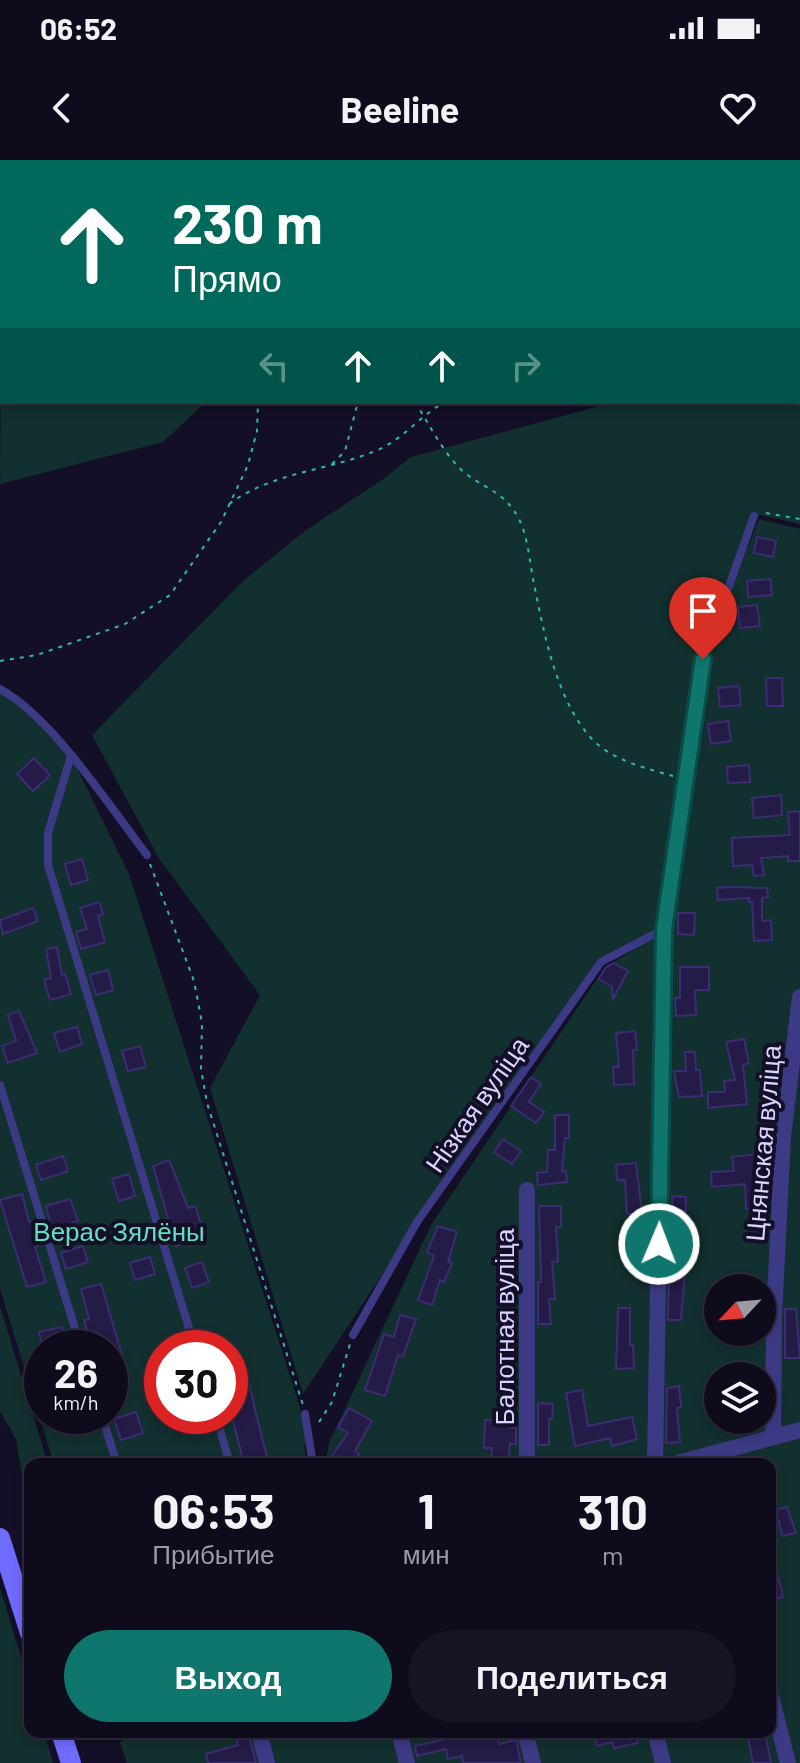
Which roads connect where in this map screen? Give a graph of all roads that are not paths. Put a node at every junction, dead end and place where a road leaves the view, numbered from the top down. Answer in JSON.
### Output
{"nodes":[{"id":1,"x":754,"y":516,"type":"road end"},
{"id":2,"x":0,"y":689,"type":"edge"},
{"id":3,"x":71,"y":756,"type":"junction"},
{"id":4,"x":682,"y":804,"type":"joint"},
{"id":5,"x":147,"y":855,"type":"road end"},
{"id":6,"x":664,"y":929,"type":"junction"},
{"id":7,"x":800,"y":997,"type":"edge"},
{"id":8,"x":0,"y":1085,"type":"edge"},
{"id":9,"x":527,"y":1190,"type":"dead end"},
{"id":10,"x":75,"y":1330,"type":"edge"},
{"id":11,"x":190,"y":1330,"type":"edge"},
{"id":12,"x":353,"y":1335,"type":"road end"},
{"id":13,"x":305,"y":1414,"type":"road end"},
{"id":14,"x":800,"y":1430,"type":"edge"},
{"id":15,"x":108,"y":1434,"type":"edge"},
{"id":16,"x":221,"y":1434,"type":"edge"},
{"id":17,"x":773,"y":1436,"type":"junction"},
{"id":18,"x":115,"y":1458,"type":"edge"},
{"id":19,"x":228,"y":1458,"type":"edge"},
{"id":20,"x":312,"y":1458,"type":"edge"},
{"id":21,"x":527,"y":1458,"type":"edge"},
{"id":22,"x":655,"y":1458,"type":"edge"},
{"id":23,"x":710,"y":1458,"type":"edge"},
{"id":24,"x":0,"y":1538,"type":"edge"},
{"id":25,"x":24,"y":1614,"type":"edge"},
{"id":26,"x":776,"y":1716,"type":"edge"},
{"id":27,"x":68,"y":1738,"type":"edge"},
{"id":28,"x":261,"y":1738,"type":"edge"},
{"id":29,"x":401,"y":1738,"type":"edge"},
{"id":30,"x":527,"y":1738,"type":"edge"},
{"id":31,"x":657,"y":1738,"type":"edge"},
{"id":32,"x":71,"y":1763,"type":"edge"},
{"id":33,"x":267,"y":1763,"type":"edge"},
{"id":34,"x":407,"y":1763,"type":"edge"},
{"id":35,"x":533,"y":1763,"type":"edge"},
{"id":36,"x":663,"y":1763,"type":"edge"},
{"id":37,"x":788,"y":1763,"type":"edge"}],
"edges":[{"from":1,"to":4,"type":"lane"},
{"from":2,"to":3,"type":"lane"},
{"from":3,"to":5,"type":"lane"},
{"from":3,"to":11,"type":"lane"},
{"from":4,"to":6,"type":"street"},
{"from":6,"to":12,"type":"lane","name":"Нізкая вуліца"},
{"from":6,"to":22,"type":"street"},
{"from":7,"to":17,"type":"street","name":"Цнянская вуліца"},
{"from":8,"to":10,"type":"lane"},
{"from":9,"to":21,"type":"street","name":"Балотная вуліца"},
{"from":13,"to":20,"type":"lane"},
{"from":14,"to":17,"type":"street"},
{"from":15,"to":18,"type":"lane"},
{"from":16,"to":19,"type":"lane"},
{"from":17,"to":23,"type":"street"},
{"from":24,"to":25,"type":"main road"},
{"from":26,"to":37,"type":"street"},
{"from":27,"to":32,"type":"main road"},
{"from":28,"to":33,"type":"street"},
{"from":29,"to":34,"type":"street"},
{"from":30,"to":35,"type":"street"},
{"from":31,"to":36,"type":"street"}]}
